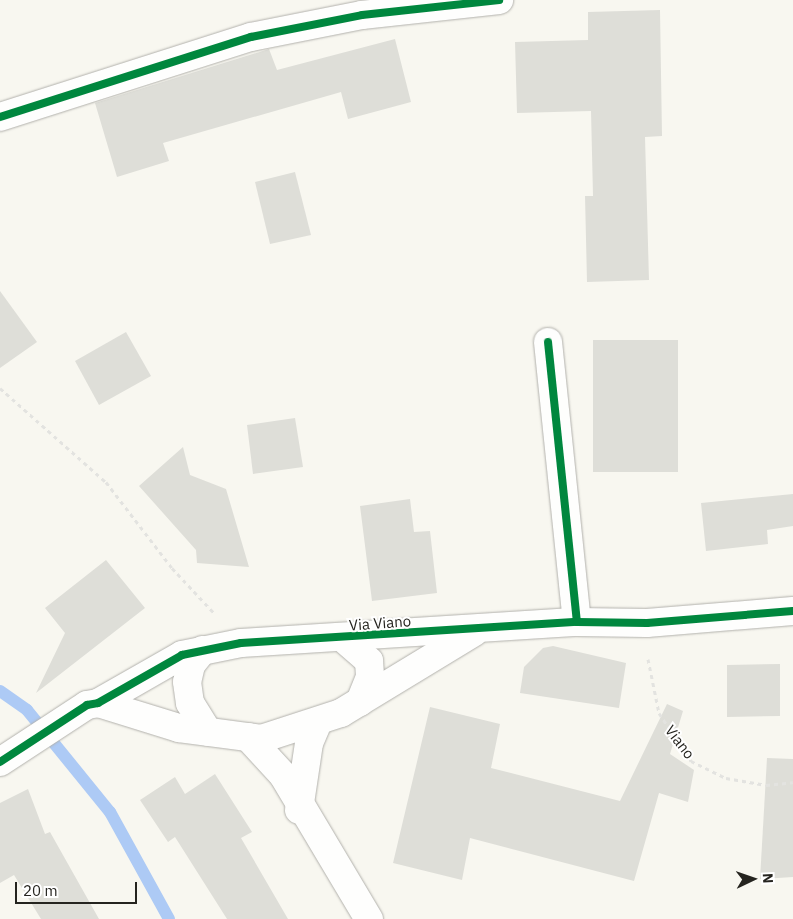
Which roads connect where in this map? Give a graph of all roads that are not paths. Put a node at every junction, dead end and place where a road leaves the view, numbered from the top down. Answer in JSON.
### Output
{"nodes":[{"id":1,"x":499,"y":0,"type":"edge"},
{"id":2,"x":0,"y":117,"type":"edge"},
{"id":3,"x":548,"y":342,"type":"dead end"},
{"id":4,"x":793,"y":611,"type":"edge"},
{"id":5,"x":577,"y":622,"type":"junction"},
{"id":6,"x":479,"y":629,"type":"junction"},
{"id":7,"x":340,"y":640,"type":"junction"},
{"id":8,"x":203,"y":650,"type":"junction"},
{"id":9,"x":360,"y":702,"type":"junction"},
{"id":10,"x":98,"y":704,"type":"junction"},
{"id":11,"x":317,"y":724,"type":"junction"},
{"id":12,"x":208,"y":732,"type":"junction"},
{"id":13,"x":248,"y":737,"type":"junction"},
{"id":14,"x":0,"y":762,"type":"edge"},
{"id":15,"x":299,"y":810,"type":"junction"},
{"id":16,"x":369,"y":919,"type":"edge"}],
"edges":[{"from":1,"to":2,"type":"street"},
{"from":3,"to":5,"type":"street"},
{"from":4,"to":5,"type":"street","name":"Via Viano"},
{"from":5,"to":6,"type":"street","name":"Via Viano"},
{"from":6,"to":7,"type":"street","name":"Via Viano"},
{"from":6,"to":9,"type":"street","name":"Via Viano"},
{"from":7,"to":8,"type":"street","name":"Via Viano"},
{"from":7,"to":9,"type":"street"},
{"from":8,"to":10,"type":"street","name":"Via Viano"},
{"from":8,"to":12,"type":"street"},
{"from":9,"to":11,"type":"street","name":"Via Viano"},
{"from":10,"to":12,"type":"street","name":"Via Viano"},
{"from":10,"to":14,"type":"street","name":"Via Viano"},
{"from":11,"to":13,"type":"street","name":"Via Viano"},
{"from":11,"to":15,"type":"street"},
{"from":12,"to":13,"type":"street","name":"Via Viano"},
{"from":13,"to":15,"type":"street"},
{"from":15,"to":16,"type":"street"}]}
